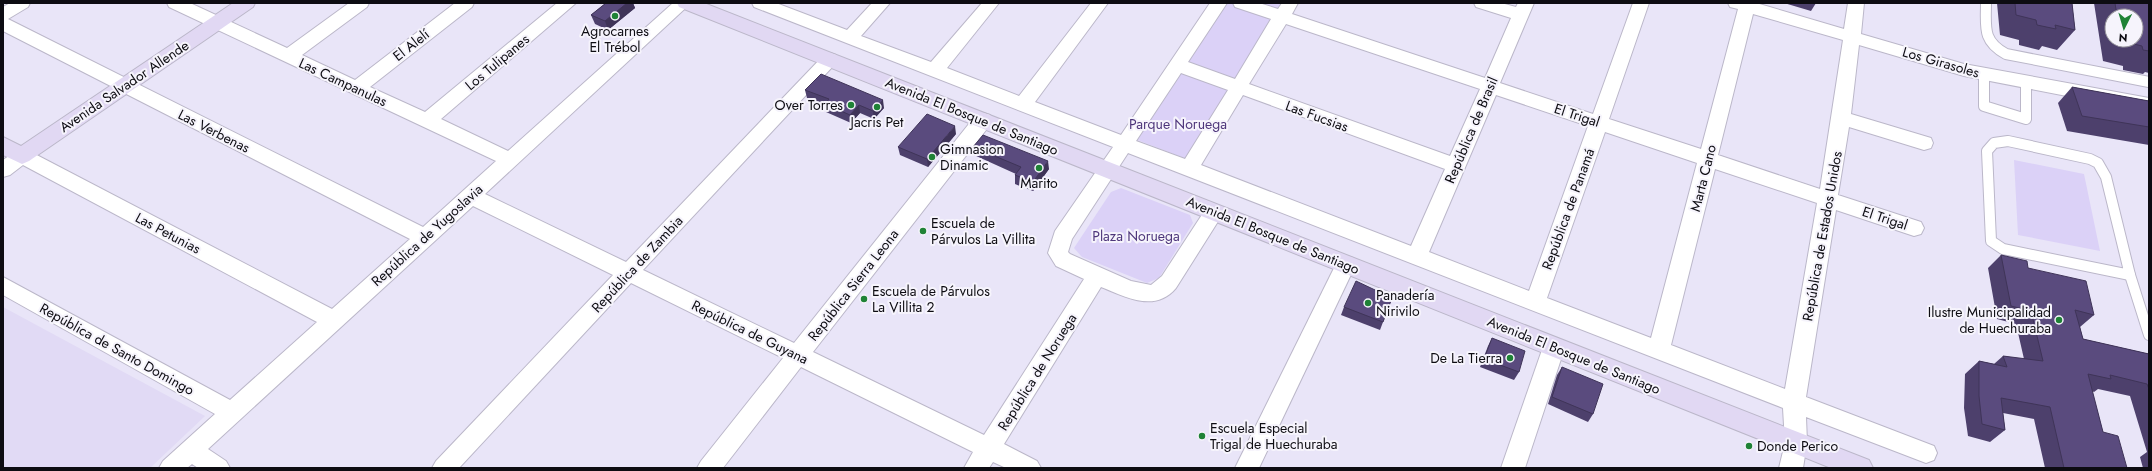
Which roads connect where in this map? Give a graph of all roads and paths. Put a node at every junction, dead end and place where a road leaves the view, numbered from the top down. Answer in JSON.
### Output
{"nodes":[{"id":1,"x":22,"y":3,"type":"edge"},
{"id":2,"x":175,"y":3,"type":"edge"},
{"id":3,"x":246,"y":3,"type":"edge"},
{"id":4,"x":361,"y":3,"type":"edge"},
{"id":5,"x":466,"y":3,"type":"edge"},
{"id":6,"x":568,"y":3,"type":"edge"},
{"id":7,"x":685,"y":3,"type":"edge"},
{"id":8,"x":882,"y":3,"type":"edge"},
{"id":9,"x":991,"y":3,"type":"edge"},
{"id":10,"x":1100,"y":3,"type":"edge"},
{"id":11,"x":1219,"y":3,"type":"edge"},
{"id":12,"x":1241,"y":3,"type":"edge"},
{"id":13,"x":1482,"y":3,"type":"edge"},
{"id":14,"x":1641,"y":3,"type":"edge"},
{"id":15,"x":1856,"y":3,"type":"edge"},
{"id":16,"x":1986,"y":3,"type":"edge"},
{"id":17,"x":768,"y":4,"type":"edge"},
{"id":18,"x":1742,"y":5,"type":"edge"},
{"id":19,"x":1524,"y":9,"type":"edge"},
{"id":20,"x":1286,"y":10,"type":"edge"},
{"id":21,"x":3,"y":15,"type":"edge"},
{"id":22,"x":217,"y":23,"type":"junction"},
{"id":23,"x":3,"y":24,"type":"edge"},
{"id":24,"x":850,"y":37,"type":"junction"},
{"id":25,"x":1852,"y":37,"type":"junction"},
{"id":26,"x":288,"y":56,"type":"junction"},
{"id":27,"x":830,"y":59,"type":"junction"},
{"id":28,"x":1178,"y":65,"type":"junction"},
{"id":29,"x":935,"y":70,"type":"junction"},
{"id":30,"x":1984,"y":75,"type":"junction"},
{"id":31,"x":2026,"y":82,"type":"junction"},
{"id":32,"x":2149,"y":82,"type":"edge"},
{"id":33,"x":125,"y":86,"type":"junction"},
{"id":34,"x":1489,"y":86,"type":"junction"},
{"id":35,"x":356,"y":88,"type":"junction"},
{"id":36,"x":1239,"y":88,"type":"junction"},
{"id":37,"x":1023,"y":104,"type":"junction"},
{"id":38,"x":2149,"y":105,"type":"edge"},
{"id":39,"x":1842,"y":118,"type":"junction"},
{"id":40,"x":983,"y":120,"type":"junction"},
{"id":41,"x":427,"y":121,"type":"junction"},
{"id":42,"x":1599,"y":123,"type":"junction"},
{"id":43,"x":1924,"y":143,"type":"dead end"},
{"id":44,"x":1126,"y":144,"type":"junction"},
{"id":45,"x":3,"y":146,"type":"edge"},
{"id":46,"x":22,"y":156,"type":"junction"},
{"id":47,"x":1708,"y":159,"type":"junction"},
{"id":48,"x":511,"y":160,"type":"junction"},
{"id":49,"x":1456,"y":166,"type":"junction"},
{"id":50,"x":1190,"y":168,"type":"junction"},
{"id":51,"x":3,"y":170,"type":"edge"},
{"id":52,"x":1108,"y":170,"type":"junction"},
{"id":53,"x":471,"y":196,"type":"junction"},
{"id":54,"x":1828,"y":199,"type":"junction"},
{"id":55,"x":1214,"y":212,"type":"junction"},
{"id":56,"x":1914,"y":228,"type":"dead end"},
{"id":57,"x":425,"y":237,"type":"junction"},
{"id":58,"x":1417,"y":256,"type":"junction"},
{"id":59,"x":1346,"y":264,"type":"junction"},
{"id":60,"x":628,"y":273,"type":"junction"},
{"id":61,"x":1098,"y":275,"type":"junction"},
{"id":62,"x":2130,"y":275,"type":"junction"},
{"id":63,"x":3,"y":285,"type":"edge"},
{"id":64,"x":1535,"y":302,"type":"junction"},
{"id":65,"x":333,"y":320,"type":"junction"},
{"id":66,"x":2149,"y":335,"type":"edge"},
{"id":67,"x":1554,"y":347,"type":"junction"},
{"id":68,"x":1659,"y":350,"type":"junction"},
{"id":69,"x":798,"y":355,"type":"junction"},
{"id":70,"x":1794,"y":402,"type":"junction"},
{"id":71,"x":232,"y":412,"type":"junction"},
{"id":72,"x":1796,"y":443,"type":"junction"},
{"id":73,"x":989,"y":448,"type":"junction"},
{"id":74,"x":190,"y":450,"type":"junction"},
{"id":75,"x":1926,"y":453,"type":"dead end"},
{"id":76,"x":171,"y":468,"type":"edge"},
{"id":77,"x":218,"y":468,"type":"edge"},
{"id":78,"x":444,"y":468,"type":"edge"},
{"id":79,"x":709,"y":468,"type":"edge"},
{"id":80,"x":976,"y":468,"type":"edge"},
{"id":81,"x":1028,"y":468,"type":"edge"},
{"id":82,"x":1247,"y":468,"type":"edge"},
{"id":83,"x":1513,"y":468,"type":"edge"},
{"id":84,"x":1791,"y":468,"type":"edge"},
{"id":85,"x":1860,"y":468,"type":"edge"}],
"edges":[{"from":1,"to":21,"type":"street"},
{"from":2,"to":22,"type":"street","name":"Las Campanulas"},
{"from":3,"to":22,"type":"main road","name":"Avenida Salvador Allende"},
{"from":4,"to":26,"type":"street"},
{"from":5,"to":35,"type":"street","name":"El Alelí"},
{"from":6,"to":41,"type":"street","name":"Los Tulipanes"},
{"from":7,"to":27,"type":"main road","name":"Avenida El Bosque de Santiago"},
{"from":7,"to":48,"type":"street","name":"República de Yugoslavia"},
{"from":8,"to":24,"type":"street"},
{"from":9,"to":29,"type":"street"},
{"from":10,"to":37,"type":"street"},
{"from":11,"to":28,"type":"street"},
{"from":12,"to":20,"type":"street","name":"El Trigal"},
{"from":13,"to":19,"type":"street"},
{"from":14,"to":42,"type":"street","name":"República de Panamá"},
{"from":15,"to":25,"type":"street","name":"República de Estados Unidos"},
{"from":16,"to":32,"type":"lane"},
{"from":17,"to":24,"type":"street","name":"Avenida El Bosque de Santiago"},
{"from":18,"to":25,"type":"street","name":"Los Girasoles"},
{"from":18,"to":47,"type":"street","name":"Marta Cano"},
{"from":19,"to":34,"type":"street","name":"República de Brasil"},
{"from":20,"to":34,"type":"street","name":"El Trigal"},
{"from":20,"to":36,"type":"street"},
{"from":22,"to":26,"type":"street","name":"Las Campanulas"},
{"from":22,"to":33,"type":"main road","name":"Avenida Salvador Allende"},
{"from":23,"to":33,"type":"street","name":"Las Verbenas"},
{"from":24,"to":29,"type":"street","name":"Avenida El Bosque de Santiago"},
{"from":25,"to":30,"type":"street","name":"Los Girasoles"},
{"from":25,"to":39,"type":"street","name":"República de Estados Unidos"},
{"from":26,"to":35,"type":"street","name":"Las Campanulas"},
{"from":27,"to":40,"type":"main road","name":"Avenida El Bosque de Santiago"},
{"from":27,"to":60,"type":"street","name":"República de Zambia"},
{"from":28,"to":36,"type":"street","name":"Las Fucsias"},
{"from":28,"to":44,"type":"street"},
{"from":29,"to":37,"type":"street","name":"Avenida El Bosque de Santiago"},
{"from":30,"to":31,"type":"street","name":"Los Girasoles"},
{"from":30,"to":31,"type":"lane"},
{"from":31,"to":38,"type":"street","name":"Los Girasoles"},
{"from":33,"to":46,"type":"main road","name":"Avenida Salvador Allende"},
{"from":33,"to":57,"type":"street","name":"Las Verbenas"},
{"from":34,"to":42,"type":"street","name":"El Trigal"},
{"from":34,"to":49,"type":"street","name":"República de Brasil"},
{"from":35,"to":41,"type":"street","name":"Las Campanulas"},
{"from":36,"to":49,"type":"street","name":"Las Fucsias"},
{"from":36,"to":50,"type":"street"},
{"from":37,"to":44,"type":"street","name":"Avenida El Bosque de Santiago"},
{"from":39,"to":43,"type":"street"},
{"from":39,"to":54,"type":"street","name":"República de Estados Unidos"},
{"from":40,"to":52,"type":"main road","name":"Avenida El Bosque de Santiago"},
{"from":40,"to":69,"type":"street","name":"República Sierra Leona"},
{"from":41,"to":48,"type":"street","name":"Las Campanulas"},
{"from":42,"to":47,"type":"street","name":"El Trigal"},
{"from":42,"to":64,"type":"street","name":"República de Panamá"},
{"from":44,"to":50,"type":"street","name":"Avenida El Bosque de Santiago"},
{"from":44,"to":52,"type":"street"},
{"from":45,"to":46,"type":"main road","name":"Las Petunias"},
{"from":46,"to":51,"type":"street","name":"Avenida Salvador Allende"},
{"from":46,"to":65,"type":"street","name":"Las Petunias"},
{"from":47,"to":54,"type":"street","name":"El Trigal"},
{"from":47,"to":68,"type":"street","name":"Marta Cano"},
{"from":48,"to":53,"type":"street","name":"República de Yugoslavia"},
{"from":49,"to":58,"type":"street","name":"República de Brasil"},
{"from":50,"to":58,"type":"street","name":"Avenida El Bosque de Santiago"},
{"from":52,"to":55,"type":"main road","name":"Avenida El Bosque de Santiago"},
{"from":52,"to":61,"type":"street"},
{"from":53,"to":57,"type":"street","name":"República de Yugoslavia"},
{"from":53,"to":60,"type":"street","name":"República de Guyana"},
{"from":54,"to":56,"type":"street","name":"El Trigal"},
{"from":54,"to":70,"type":"street","name":"República de Estados Unidos"},
{"from":55,"to":59,"type":"main road","name":"Avenida El Bosque de Santiago"},
{"from":55,"to":61,"type":"street"},
{"from":57,"to":65,"type":"street","name":"República de Yugoslavia"},
{"from":58,"to":64,"type":"street","name":"Avenida El Bosque de Santiago"},
{"from":59,"to":67,"type":"main road","name":"Avenida El Bosque de Santiago"},
{"from":59,"to":82,"type":"street"},
{"from":60,"to":69,"type":"street","name":"República de Guyana"},
{"from":60,"to":78,"type":"street","name":"República de Zambia"},
{"from":61,"to":73,"type":"street","name":"República de Noruega"},
{"from":62,"to":62,"type":"lane"},
{"from":62,"to":66,"type":"lane"},
{"from":63,"to":71,"type":"street","name":"República de Santo Domingo"},
{"from":64,"to":68,"type":"street","name":"Avenida El Bosque de Santiago"},
{"from":65,"to":71,"type":"street","name":"República de Yugoslavia"},
{"from":67,"to":72,"type":"main road","name":"Avenida El Bosque de Santiago"},
{"from":67,"to":83,"type":"street"},
{"from":68,"to":70,"type":"street","name":"Avenida El Bosque de Santiago"},
{"from":69,"to":73,"type":"street","name":"República de Guyana"},
{"from":69,"to":79,"type":"street","name":"República Sierra Leona"},
{"from":70,"to":72,"type":"street","name":"República de Estados Unidos"},
{"from":70,"to":75,"type":"street","name":"Avenida El Bosque de Santiago"},
{"from":71,"to":74,"type":"street","name":"República de Yugoslavia"},
{"from":72,"to":84,"type":"street","name":"República de Estados Unidos"},
{"from":72,"to":85,"type":"main road","name":"Avenida El Bosque de Santiago"},
{"from":73,"to":80,"type":"street","name":"República de Noruega"},
{"from":73,"to":81,"type":"street","name":"República de Guyana"},
{"from":74,"to":76,"type":"street","name":"República de Yugoslavia"},
{"from":74,"to":77,"type":"street"}]}
